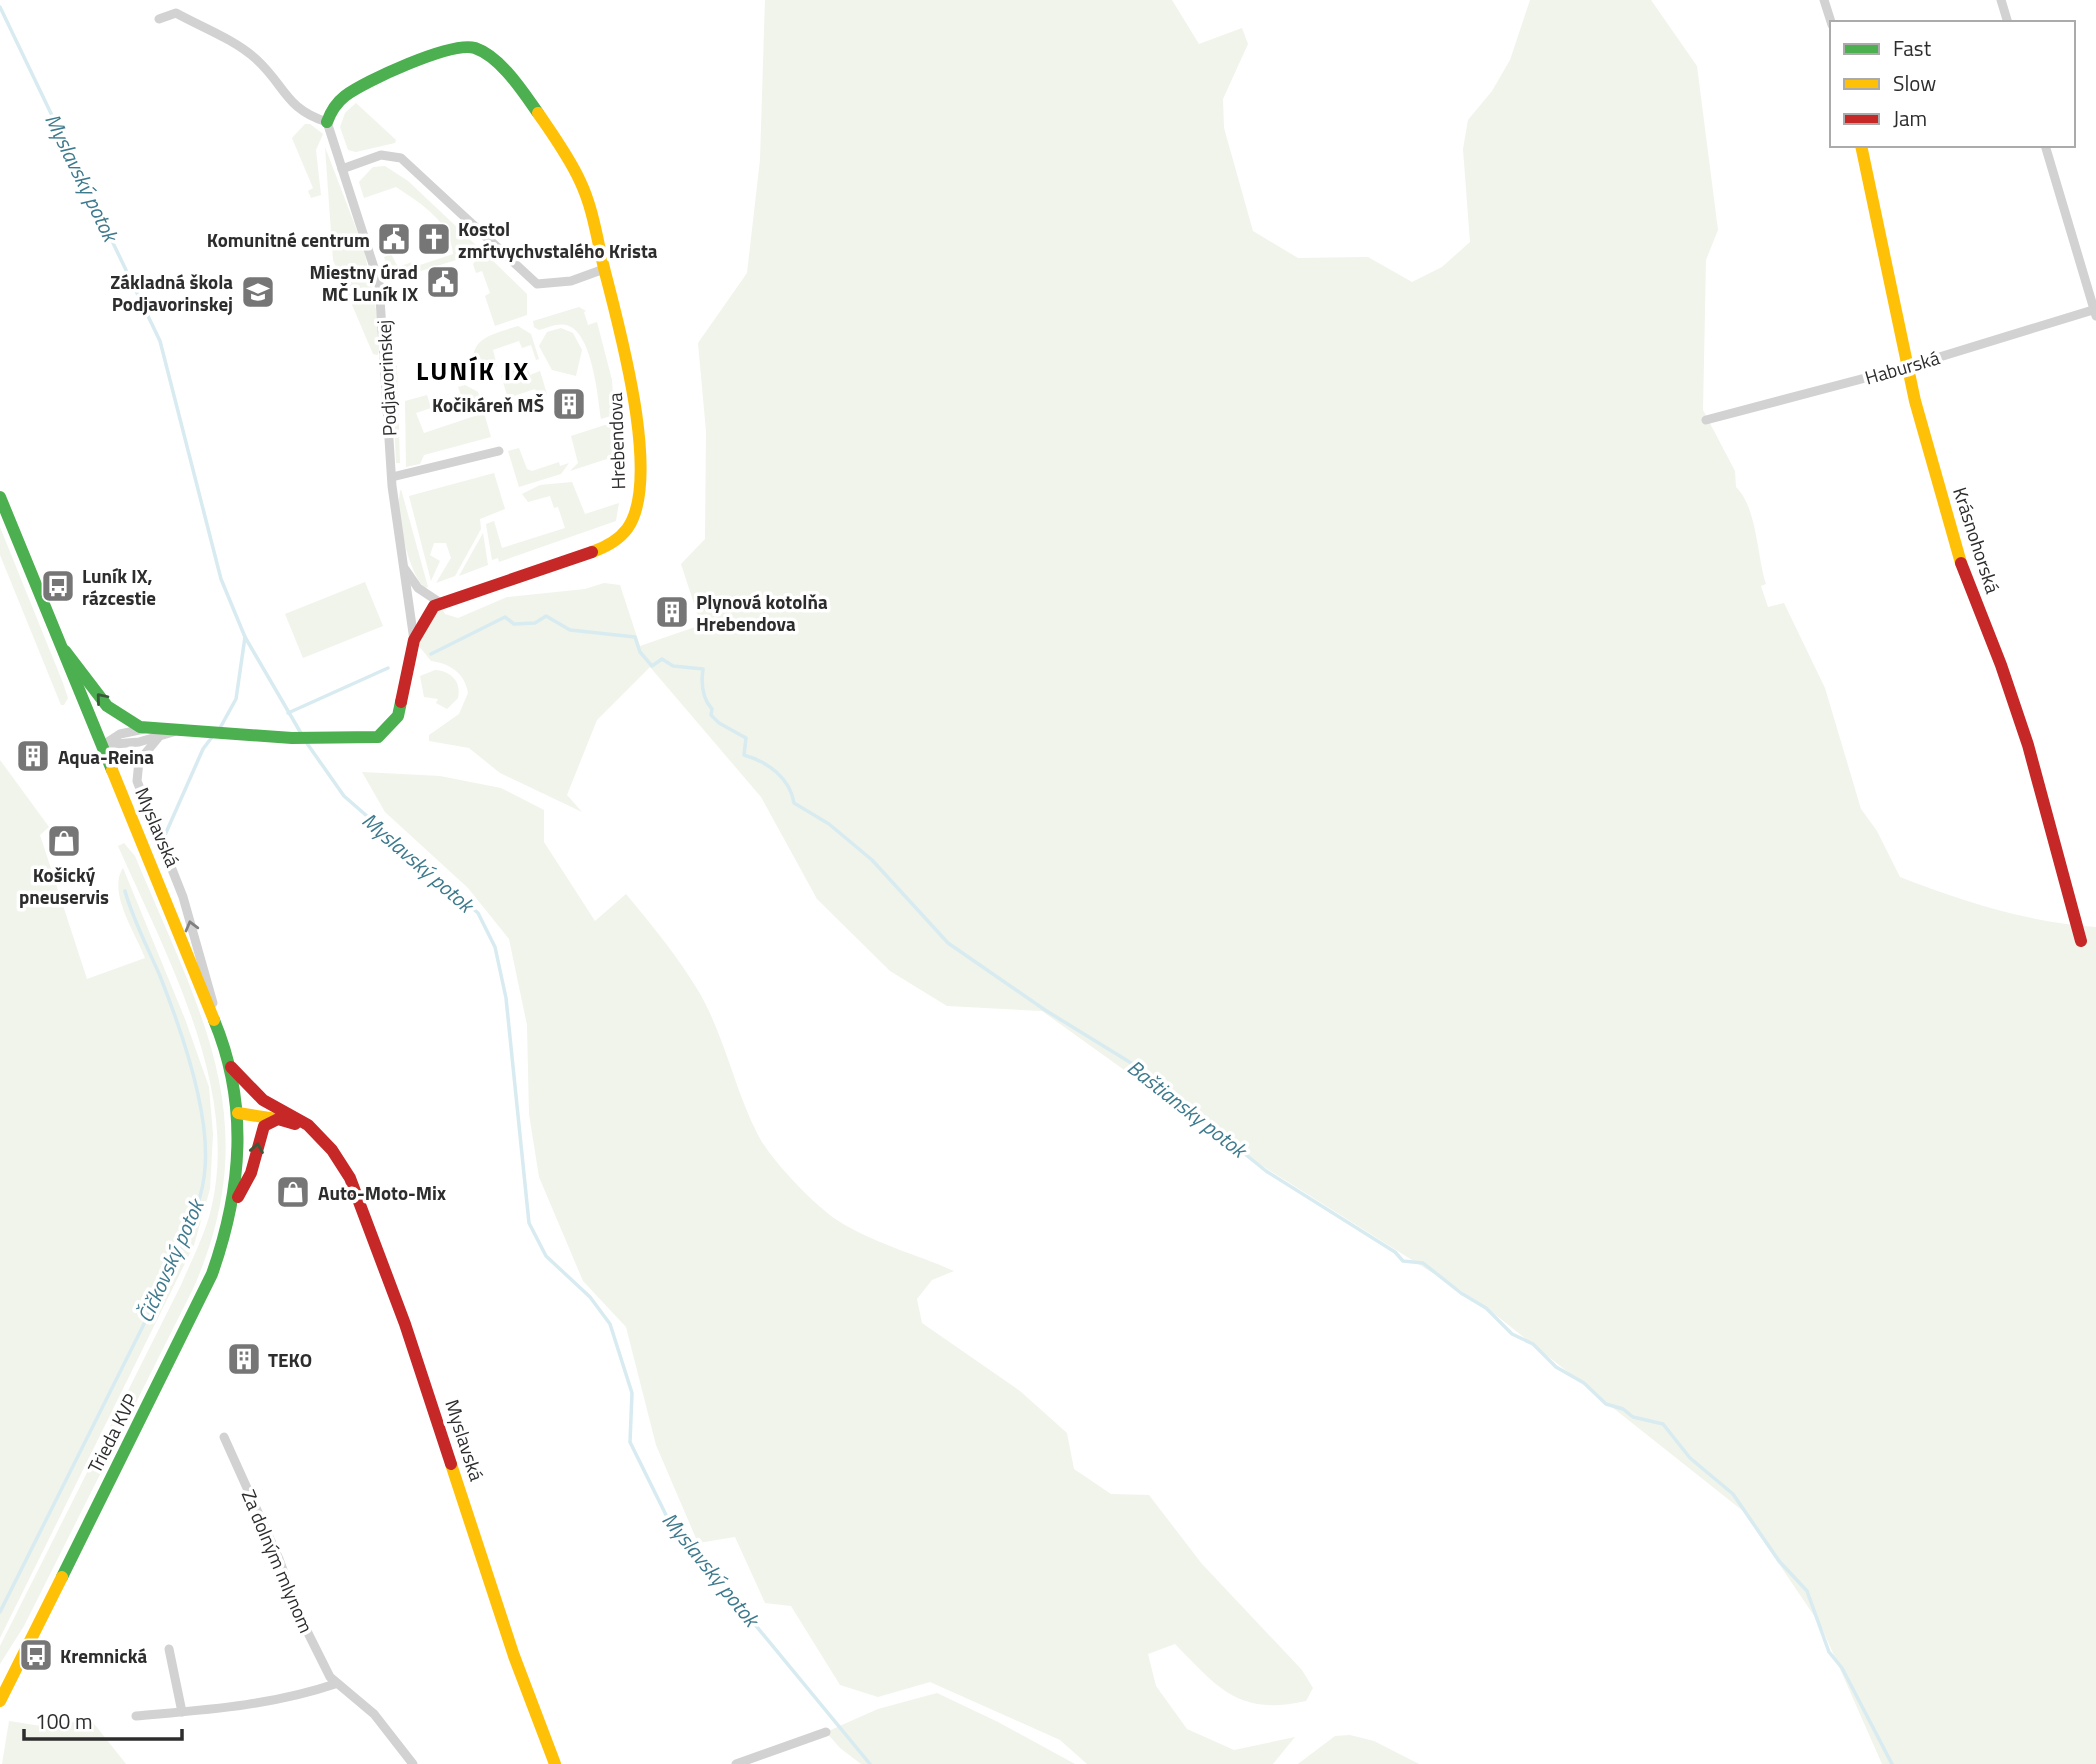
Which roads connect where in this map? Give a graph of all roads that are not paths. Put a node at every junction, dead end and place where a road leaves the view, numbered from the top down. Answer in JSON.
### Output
{"nodes":[{"id":1,"x":1825,"y":0,"type":"edge"},
{"id":2,"x":2001,"y":0,"type":"edge"},
{"id":3,"x":159,"y":19,"type":"dead end"},
{"id":4,"x":1831,"y":21,"type":"edge"},
{"id":5,"x":2007,"y":21,"type":"edge"},
{"id":6,"x":327,"y":122,"type":"junction"},
{"id":7,"x":1861,"y":147,"type":"edge"},
{"id":8,"x":2046,"y":147,"type":"edge"},
{"id":9,"x":342,"y":169,"type":"junction"},
{"id":10,"x":604,"y":269,"type":"junction"},
{"id":11,"x":2095,"y":311,"type":"edge"},
{"id":12,"x":1907,"y":367,"type":"junction"},
{"id":13,"x":1706,"y":420,"type":"dead end"},
{"id":14,"x":499,"y":451,"type":"dead end"},
{"id":15,"x":391,"y":477,"type":"junction"},
{"id":16,"x":0,"y":498,"type":"edge"},
{"id":17,"x":404,"y":567,"type":"junction"},
{"id":18,"x":439,"y":602,"type":"junction"},
{"id":19,"x":414,"y":640,"type":"junction"},
{"id":20,"x":65,"y":651,"type":"junction"},
{"id":21,"x":154,"y":734,"type":"junction"},
{"id":22,"x":103,"y":745,"type":"junction"},
{"id":23,"x":2081,"y":941,"type":"dead end"},
{"id":24,"x":222,"y":1039,"type":"junction"},
{"id":25,"x":231,"y":1067,"type":"junction"},
{"id":26,"x":238,"y":1113,"type":"junction"},
{"id":27,"x":278,"y":1119,"type":"junction"},
{"id":28,"x":320,"y":1138,"type":"junction"},
{"id":29,"x":232,"y":1211,"type":"junction"},
{"id":30,"x":224,"y":1437,"type":"dead end"},
{"id":31,"x":169,"y":1649,"type":"dead end"},
{"id":32,"x":335,"y":1684,"type":"junction"},
{"id":33,"x":0,"y":1700,"type":"edge"},
{"id":34,"x":182,"y":1712,"type":"junction"},
{"id":35,"x":136,"y":1716,"type":"dead end"},
{"id":36,"x":826,"y":1732,"type":"dead end"},
{"id":37,"x":413,"y":1764,"type":"edge"},
{"id":38,"x":555,"y":1764,"type":"edge"},
{"id":39,"x":736,"y":1764,"type":"edge"}],
"edges":[{"from":1,"to":4,"type":"street"},
{"from":2,"to":5,"type":"street"},
{"from":3,"to":6,"type":"street"},
{"from":6,"to":9,"type":"street","name":"Podjavorinskej"},
{"from":6,"to":10,"type":"street","name":"Hrebendova"},
{"from":7,"to":12,"type":"street","name":"Krásnohorská"},
{"from":8,"to":11,"type":"street"},
{"from":9,"to":10,"type":"street"},
{"from":9,"to":15,"type":"street","name":"Podjavorinskej"},
{"from":10,"to":18,"type":"street","name":"Hrebendova"},
{"from":11,"to":12,"type":"street","name":"Haburská"},
{"from":12,"to":13,"type":"street","name":"Haburská"},
{"from":12,"to":23,"type":"street","name":"Krásnohorská"},
{"from":14,"to":15,"type":"street"},
{"from":15,"to":17,"type":"street","name":"Podjavorinskej"},
{"from":16,"to":20,"type":"street","name":"Myslavská"},
{"from":17,"to":18,"type":"street"},
{"from":17,"to":19,"type":"street","name":"Podjavorinskej"},
{"from":18,"to":19,"type":"street"},
{"from":19,"to":21,"type":"street"},
{"from":21,"to":20,"type":"street","one_way":true},
{"from":20,"to":22,"type":"street","name":"Myslavská"},
{"from":21,"to":22,"type":"street"},
{"from":24,"to":21,"type":"street","one_way":true},
{"from":22,"to":24,"type":"street","name":"Myslavská"},
{"from":24,"to":25,"type":"street","name":"Myslavská"},
{"from":25,"to":26,"type":"street","name":"Trieda KVP"},
{"from":25,"to":28,"type":"street","name":"Myslavská"},
{"from":26,"to":27,"type":"street","name":"Myslavská"},
{"from":26,"to":29,"type":"street","name":"Trieda KVP"},
{"from":27,"to":28,"type":"street","name":"Myslavská"},
{"from":29,"to":27,"type":"street","one_way":true},
{"from":28,"to":38,"type":"street","name":"Myslavská"},
{"from":29,"to":33,"type":"street","name":"Trieda KVP"},
{"from":30,"to":32,"type":"street","name":"Za dolným mlynom"},
{"from":31,"to":34,"type":"street"},
{"from":32,"to":34,"type":"street"},
{"from":32,"to":37,"type":"street","name":"Za dolným mlynom"},
{"from":34,"to":35,"type":"street"},
{"from":36,"to":39,"type":"street"}]}
